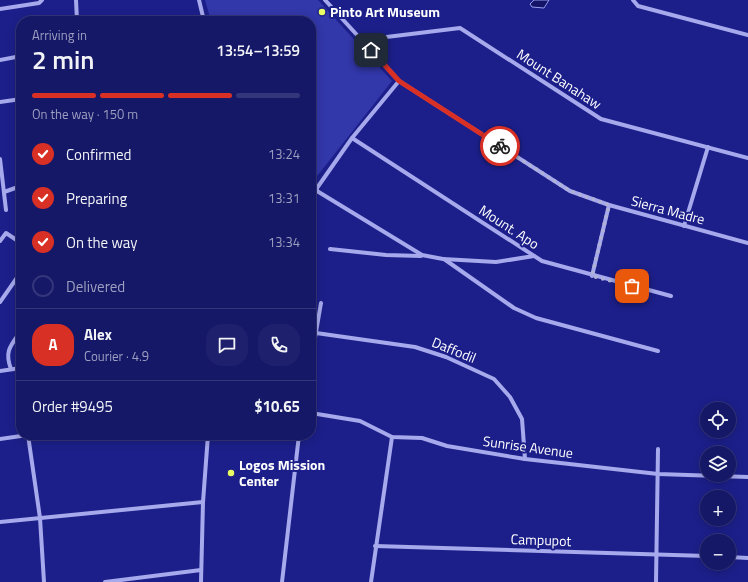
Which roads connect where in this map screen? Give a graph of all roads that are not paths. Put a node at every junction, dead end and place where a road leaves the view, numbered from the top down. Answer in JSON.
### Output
{"nodes":[{"id":1,"x":42,"y":0,"type":"edge"},
{"id":2,"x":76,"y":0,"type":"edge"},
{"id":3,"x":199,"y":0,"type":"edge"},
{"id":4,"x":325,"y":0,"type":"edge"},
{"id":5,"x":633,"y":0,"type":"edge"},
{"id":6,"x":0,"y":9,"type":"edge"},
{"id":7,"x":77,"y":16,"type":"edge"},
{"id":8,"x":203,"y":16,"type":"edge"},
{"id":9,"x":748,"y":35,"type":"edge"},
{"id":10,"x":362,"y":40,"type":"junction"},
{"id":11,"x":16,"y":57,"type":"edge"},
{"id":12,"x":0,"y":60,"type":"edge"},
{"id":13,"x":399,"y":81,"type":"junction"},
{"id":14,"x":16,"y":100,"type":"edge"},
{"id":15,"x":0,"y":102,"type":"edge"},
{"id":16,"x":352,"y":138,"type":"junction"},
{"id":17,"x":708,"y":147,"type":"junction"},
{"id":18,"x":0,"y":158,"type":"edge"},
{"id":19,"x":748,"y":158,"type":"edge"},
{"id":20,"x":16,"y":188,"type":"edge"},
{"id":21,"x":4,"y":192,"type":"junction"},
{"id":22,"x":609,"y":205,"type":"junction"},
{"id":23,"x":6,"y":210,"type":"dead end"},
{"id":24,"x":684,"y":226,"type":"junction"},
{"id":25,"x":16,"y":240,"type":"edge"},
{"id":26,"x":0,"y":241,"type":"edge"},
{"id":27,"x":748,"y":244,"type":"edge"},
{"id":28,"x":330,"y":249,"type":"dead end"},
{"id":29,"x":422,"y":255,"type":"junction"},
{"id":30,"x":534,"y":256,"type":"junction"},
{"id":31,"x":443,"y":259,"type":"junction"},
{"id":32,"x":592,"y":276,"type":"junction"},
{"id":33,"x":16,"y":279,"type":"edge"},
{"id":34,"x":671,"y":296,"type":"dead end"},
{"id":35,"x":0,"y":302,"type":"edge"},
{"id":36,"x":321,"y":303,"type":"dead end"},
{"id":37,"x":316,"y":333,"type":"joint"},
{"id":38,"x":16,"y":339,"type":"edge"},
{"id":39,"x":658,"y":351,"type":"dead end"},
{"id":40,"x":16,"y":368,"type":"edge"},
{"id":41,"x":10,"y":369,"type":"junction"},
{"id":42,"x":0,"y":370,"type":"edge"},
{"id":43,"x":316,"y":414,"type":"edge"},
{"id":44,"x":16,"y":437,"type":"edge"},
{"id":45,"x":392,"y":437,"type":"junction"},
{"id":46,"x":0,"y":439,"type":"edge"},
{"id":47,"x":29,"y":440,"type":"edge"},
{"id":48,"x":208,"y":440,"type":"edge"},
{"id":49,"x":298,"y":440,"type":"edge"},
{"id":50,"x":658,"y":449,"type":"dead end"},
{"id":51,"x":525,"y":459,"type":"junction"},
{"id":52,"x":658,"y":474,"type":"junction"},
{"id":53,"x":748,"y":477,"type":"edge"},
{"id":54,"x":204,"y":502,"type":"junction"},
{"id":55,"x":40,"y":518,"type":"junction"},
{"id":56,"x":0,"y":522,"type":"edge"},
{"id":57,"x":375,"y":546,"type":"junction"},
{"id":58,"x":656,"y":554,"type":"junction"},
{"id":59,"x":700,"y":556,"type":"edge"},
{"id":60,"x":736,"y":557,"type":"edge"},
{"id":61,"x":748,"y":558,"type":"edge"},
{"id":62,"x":201,"y":570,"type":"junction"},
{"id":63,"x":44,"y":582,"type":"edge"},
{"id":64,"x":105,"y":582,"type":"edge"},
{"id":65,"x":201,"y":582,"type":"edge"},
{"id":66,"x":282,"y":582,"type":"edge"},
{"id":67,"x":371,"y":582,"type":"edge"},
{"id":68,"x":656,"y":582,"type":"edge"}],
"edges":[{"from":1,"to":6,"type":"street"},
{"from":2,"to":7,"type":"street"},
{"from":3,"to":8,"type":"street"},
{"from":4,"to":10,"type":"street","name":"Sierra Madre"},
{"from":5,"to":9,"type":"street"},
{"from":10,"to":13,"type":"street","name":"Sierra Madre"},
{"from":10,"to":17,"type":"street","name":"Mount Banahaw"},
{"from":11,"to":12,"type":"street"},
{"from":13,"to":16,"type":"street"},
{"from":13,"to":22,"type":"street","name":"Sierra Madre"},
{"from":14,"to":15,"type":"street"},
{"from":16,"to":29,"type":"street"},
{"from":16,"to":30,"type":"street","name":"Mount. Apo"},
{"from":17,"to":19,"type":"street","name":"Mount Banahaw"},
{"from":17,"to":24,"type":"street"},
{"from":18,"to":21,"type":"street"},
{"from":20,"to":21,"type":"street"},
{"from":21,"to":23,"type":"street"},
{"from":22,"to":24,"type":"street","name":"Sierra Madre"},
{"from":22,"to":32,"type":"street"},
{"from":24,"to":27,"type":"street","name":"Sierra Madre"},
{"from":25,"to":26,"type":"street"},
{"from":28,"to":29,"type":"street"},
{"from":29,"to":31,"type":"street"},
{"from":30,"to":31,"type":"street"},
{"from":30,"to":32,"type":"street","name":"Mount. Apo"},
{"from":31,"to":39,"type":"street"},
{"from":32,"to":34,"type":"street","name":"Mount. Apo"},
{"from":33,"to":35,"type":"street"},
{"from":36,"to":37,"type":"street"},
{"from":37,"to":51,"type":"street","name":"Daffodil"},
{"from":38,"to":41,"type":"street"},
{"from":40,"to":41,"type":"street"},
{"from":41,"to":42,"type":"street"},
{"from":43,"to":45,"type":"street","name":"Sunrise Avenue"},
{"from":44,"to":46,"type":"street"},
{"from":45,"to":51,"type":"street","name":"Sunrise Avenue"},
{"from":45,"to":57,"type":"street"},
{"from":47,"to":55,"type":"street"},
{"from":48,"to":54,"type":"street"},
{"from":49,"to":66,"type":"street"},
{"from":50,"to":52,"type":"street"},
{"from":51,"to":52,"type":"street","name":"Sunrise Avenue"},
{"from":52,"to":53,"type":"street","name":"Sunrise Avenue"},
{"from":52,"to":58,"type":"street"},
{"from":54,"to":55,"type":"street"},
{"from":54,"to":62,"type":"street"},
{"from":55,"to":56,"type":"street"},
{"from":55,"to":63,"type":"street"},
{"from":57,"to":58,"type":"street","name":"Campupot"},
{"from":57,"to":67,"type":"street"},
{"from":58,"to":59,"type":"street","name":"Campupot"},
{"from":58,"to":68,"type":"street"},
{"from":60,"to":61,"type":"street"},
{"from":62,"to":64,"type":"street"},
{"from":62,"to":65,"type":"street"}]}
